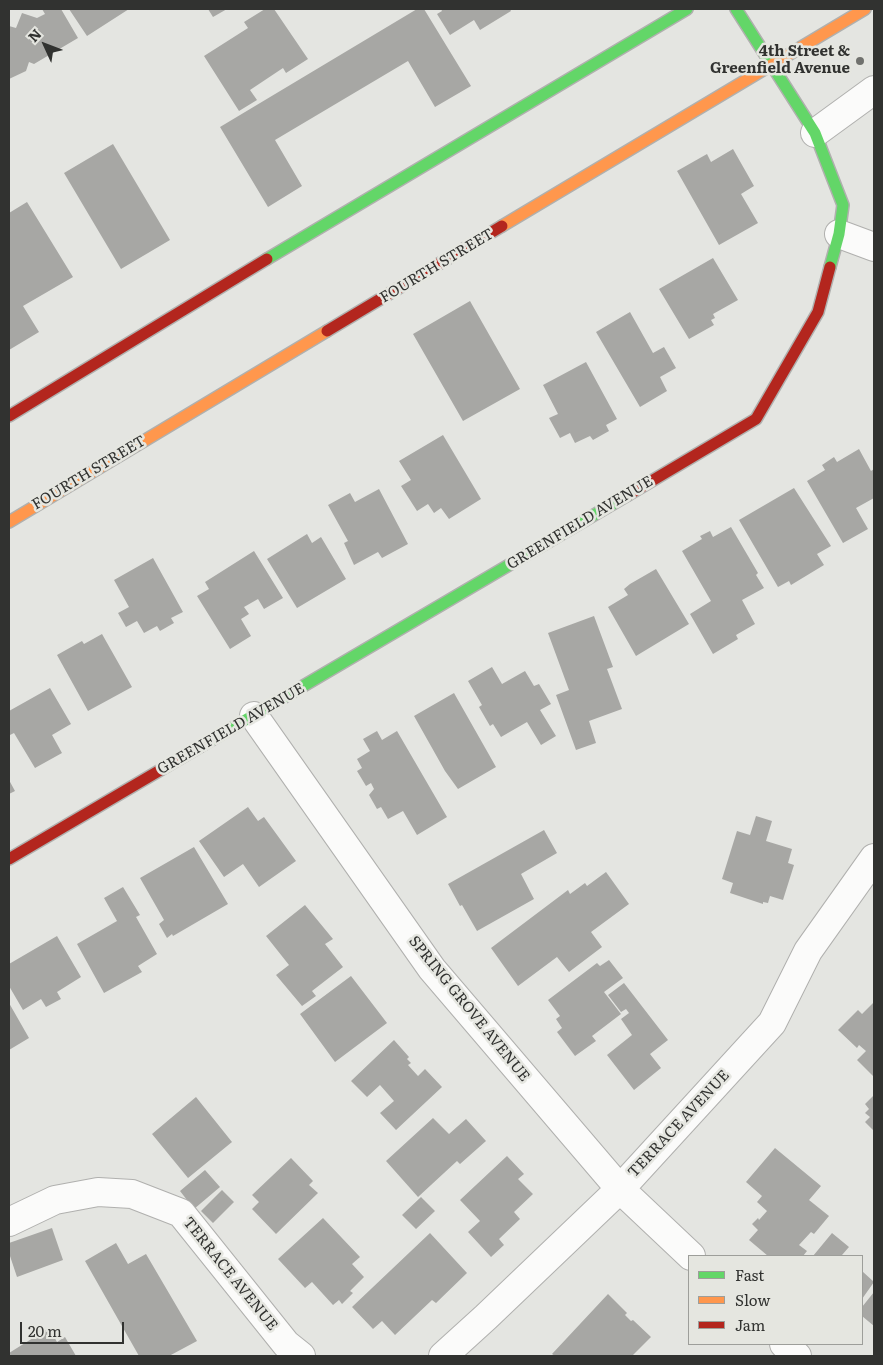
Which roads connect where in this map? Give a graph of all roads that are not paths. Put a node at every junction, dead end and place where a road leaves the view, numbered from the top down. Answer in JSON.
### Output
{"nodes":[{"id":1,"x":687,"y":9,"type":"edge"},
{"id":2,"x":736,"y":9,"type":"edge"},
{"id":3,"x":865,"y":9,"type":"edge"},
{"id":4,"x":772,"y":66,"type":"junction"},
{"id":5,"x":874,"y":90,"type":"edge"},
{"id":6,"x":815,"y":133,"type":"junction"},
{"id":7,"x":840,"y":234,"type":"junction"},
{"id":8,"x":874,"y":247,"type":"edge"},
{"id":9,"x":9,"y":416,"type":"edge"},
{"id":10,"x":9,"y":522,"type":"edge"},
{"id":11,"x":254,"y":716,"type":"junction"},
{"id":12,"x":874,"y":858,"type":"edge"},
{"id":13,"x":9,"y":859,"type":"edge"},
{"id":14,"x":620,"y":1189,"type":"junction"},
{"id":15,"x":9,"y":1222,"type":"edge"},
{"id":16,"x":690,"y":1255,"type":"edge"},
{"id":17,"x":785,"y":1345,"type":"edge"},
{"id":18,"x":301,"y":1356,"type":"edge"},
{"id":19,"x":444,"y":1356,"type":"edge"},
{"id":20,"x":797,"y":1356,"type":"edge"}],
"edges":[{"from":1,"to":9,"type":"main road"},
{"from":2,"to":4,"type":"main road","name":"GREENFIELD AVENUE"},
{"from":3,"to":4,"type":"main road","name":"FOURTH STREET"},
{"from":4,"to":6,"type":"main road","name":"GREENFIELD AVENUE"},
{"from":4,"to":10,"type":"main road","name":"FOURTH STREET"},
{"from":5,"to":6,"type":"street"},
{"from":6,"to":7,"type":"main road","name":"GREENFIELD AVENUE"},
{"from":7,"to":8,"type":"street"},
{"from":7,"to":11,"type":"main road","name":"GREENFIELD AVENUE"},
{"from":11,"to":13,"type":"main road","name":"GREENFIELD AVENUE"},
{"from":11,"to":14,"type":"street","name":"SPRING GROVE AVENUE"},
{"from":12,"to":14,"type":"street","name":"TERRACE AVENUE"},
{"from":14,"to":16,"type":"street","name":"SPRING GROVE AVENUE"},
{"from":14,"to":19,"type":"street","name":"TERRACE AVENUE"},
{"from":15,"to":18,"type":"street","name":"TERRACE AVENUE"},
{"from":17,"to":20,"type":"street"}]}
